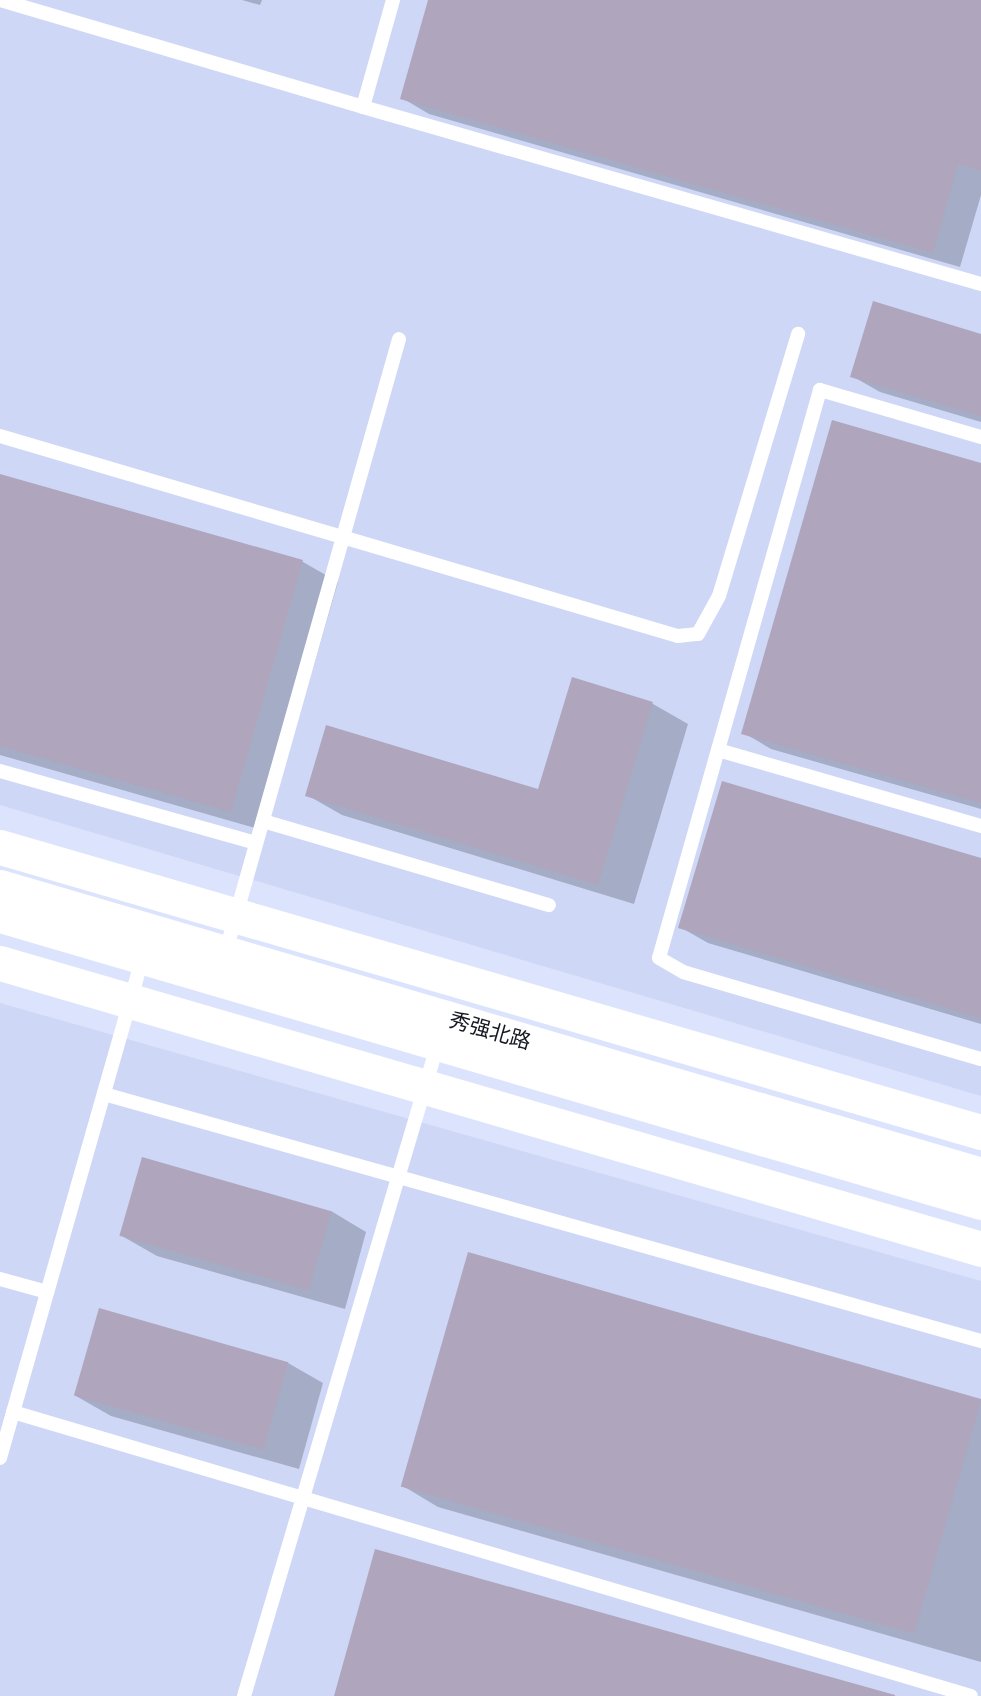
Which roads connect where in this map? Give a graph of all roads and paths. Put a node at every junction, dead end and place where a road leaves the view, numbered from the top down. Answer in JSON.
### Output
{"nodes":[{"id":1,"x":0,"y":0,"type":"edge"},
{"id":2,"x":393,"y":0,"type":"edge"},
{"id":3,"x":363,"y":107,"type":"junction"},
{"id":4,"x":981,"y":284,"type":"edge"},
{"id":5,"x":798,"y":334,"type":"dead end"},
{"id":6,"x":400,"y":340,"type":"dead end"},
{"id":7,"x":0,"y":436,"type":"edge"},
{"id":8,"x":981,"y":437,"type":"edge"},
{"id":9,"x":343,"y":537,"type":"junction"},
{"id":10,"x":718,"y":750,"type":"junction"},
{"id":11,"x":0,"y":771,"type":"edge"},
{"id":12,"x":263,"y":821,"type":"junction"},
{"id":13,"x":981,"y":826,"type":"edge"},
{"id":14,"x":256,"y":843,"type":"junction"},
{"id":15,"x":0,"y":847,"type":"edge"},
{"id":16,"x":0,"y":887,"type":"edge"},
{"id":17,"x":549,"y":905,"type":"dead end"},
{"id":18,"x":0,"y":915,"type":"edge"},
{"id":19,"x":236,"y":915,"type":"junction"},
{"id":20,"x":146,"y":944,"type":"junction"},
{"id":21,"x":0,"y":963,"type":"edge"},
{"id":22,"x":221,"y":966,"type":"junction"},
{"id":23,"x":130,"y":1001,"type":"junction"},
{"id":24,"x":438,"y":1043,"type":"junction"},
{"id":25,"x":981,"y":1059,"type":"edge"},
{"id":26,"x":426,"y":1087,"type":"junction"},
{"id":27,"x":104,"y":1094,"type":"junction"},
{"id":28,"x":981,"y":1132,"type":"edge"},
{"id":29,"x":981,"y":1175,"type":"edge"},
{"id":30,"x":398,"y":1178,"type":"junction"},
{"id":31,"x":981,"y":1202,"type":"edge"},
{"id":32,"x":981,"y":1249,"type":"edge"},
{"id":33,"x":0,"y":1279,"type":"edge"},
{"id":34,"x":47,"y":1292,"type":"junction"},
{"id":35,"x":981,"y":1341,"type":"edge"},
{"id":36,"x":13,"y":1412,"type":"junction"},
{"id":37,"x":0,"y":1458,"type":"edge"},
{"id":38,"x":303,"y":1498,"type":"junction"},
{"id":39,"x":244,"y":1696,"type":"edge"},
{"id":40,"x":971,"y":1696,"type":"edge"}],
"edges":[{"from":1,"to":3,"type":"lane"},
{"from":2,"to":3,"type":"lane"},
{"from":3,"to":4,"type":"lane"},
{"from":5,"to":9,"type":"lane"},
{"from":6,"to":9,"type":"lane"},
{"from":7,"to":9,"type":"lane"},
{"from":8,"to":10,"type":"lane"},
{"from":9,"to":12,"type":"lane"},
{"from":10,"to":13,"type":"lane"},
{"from":10,"to":25,"type":"lane"},
{"from":11,"to":14,"type":"lane"},
{"from":12,"to":14,"type":"lane"},
{"from":12,"to":17,"type":"lane"},
{"from":14,"to":19,"type":"lane"},
{"from":15,"to":19,"type":"street"},
{"from":16,"to":20,"type":"street","name":"秀强北路"},
{"from":18,"to":20,"type":"street","name":"秀强北路"},
{"from":19,"to":22,"type":"lane"},
{"from":19,"to":28,"type":"street"},
{"from":20,"to":22,"type":"street","name":"秀强北路"},
{"from":20,"to":23,"type":"lane"},
{"from":21,"to":23,"type":"street"},
{"from":22,"to":24,"type":"street","name":"秀强北路"},
{"from":22,"to":29,"type":"street","name":"秀强北路"},
{"from":23,"to":26,"type":"street"},
{"from":23,"to":27,"type":"lane"},
{"from":24,"to":26,"type":"lane"},
{"from":24,"to":31,"type":"street","name":"秀强北路"},
{"from":26,"to":30,"type":"lane"},
{"from":26,"to":32,"type":"street"},
{"from":27,"to":30,"type":"lane"},
{"from":27,"to":34,"type":"lane"},
{"from":30,"to":35,"type":"lane"},
{"from":30,"to":38,"type":"lane"},
{"from":33,"to":34,"type":"lane"},
{"from":34,"to":36,"type":"lane"},
{"from":36,"to":37,"type":"lane"},
{"from":36,"to":38,"type":"lane"},
{"from":38,"to":39,"type":"lane"},
{"from":38,"to":40,"type":"lane"}]}
